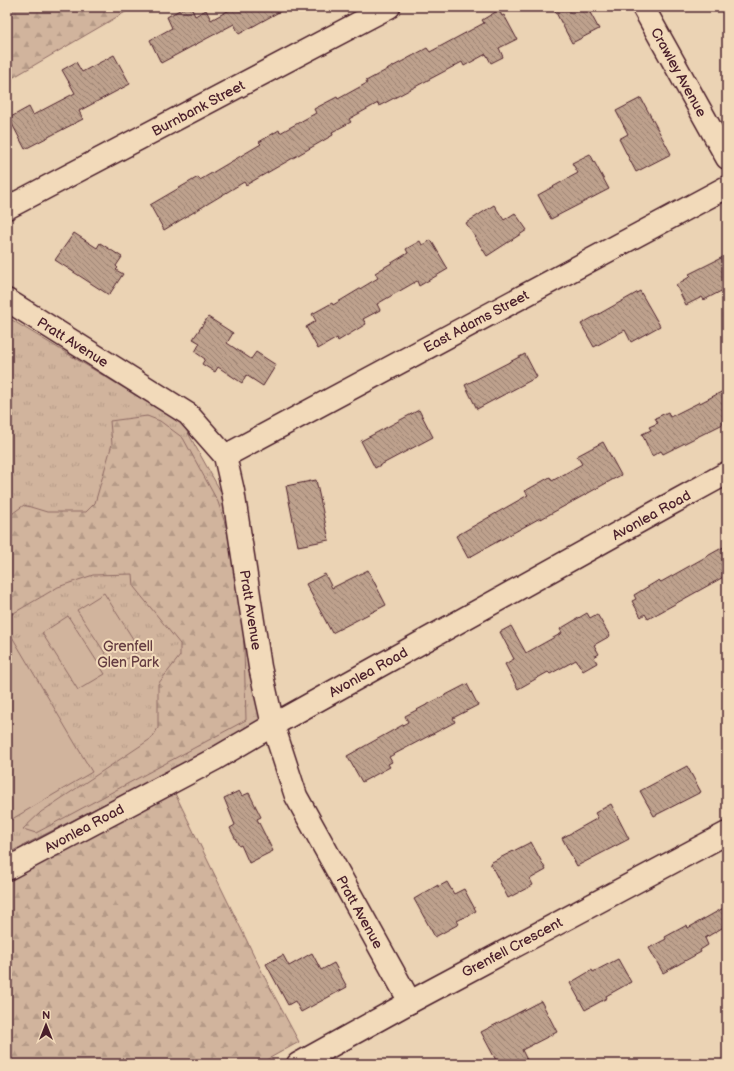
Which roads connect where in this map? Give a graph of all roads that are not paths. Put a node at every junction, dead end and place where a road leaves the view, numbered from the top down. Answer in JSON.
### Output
{"nodes":[{"id":1,"x":388,"y":7,"type":"edge"},
{"id":2,"x":643,"y":7,"type":"edge"},
{"id":3,"x":727,"y":158,"type":"edge"},
{"id":4,"x":727,"y":187,"type":"edge"},
{"id":5,"x":7,"y":208,"type":"edge"},
{"id":6,"x":7,"y":300,"type":"edge"},
{"id":7,"x":225,"y":456,"type":"junction"},
{"id":8,"x":727,"y":474,"type":"edge"},
{"id":9,"x":274,"y":725,"type":"junction"},
{"id":10,"x":727,"y":832,"type":"edge"},
{"id":11,"x":7,"y":868,"type":"edge"},
{"id":12,"x":410,"y":1002,"type":"junction"},
{"id":13,"x":298,"y":1064,"type":"edge"}],
"edges":[{"from":1,"to":5,"type":"street","name":"Burnbank Street"},
{"from":2,"to":3,"type":"street","name":"Crawley Avenue"},
{"from":4,"to":7,"type":"street","name":"East Adams Street"},
{"from":6,"to":7,"type":"street","name":"Pratt Avenue"},
{"from":7,"to":9,"type":"street","name":"Pratt Avenue"},
{"from":8,"to":9,"type":"street","name":"Avonlea Road"},
{"from":9,"to":11,"type":"street","name":"Avonlea Road"},
{"from":9,"to":12,"type":"street","name":"Pratt Avenue"},
{"from":10,"to":12,"type":"street","name":"Grenfell Crescent"},
{"from":12,"to":13,"type":"street","name":"Grenfell Crescent"}]}
